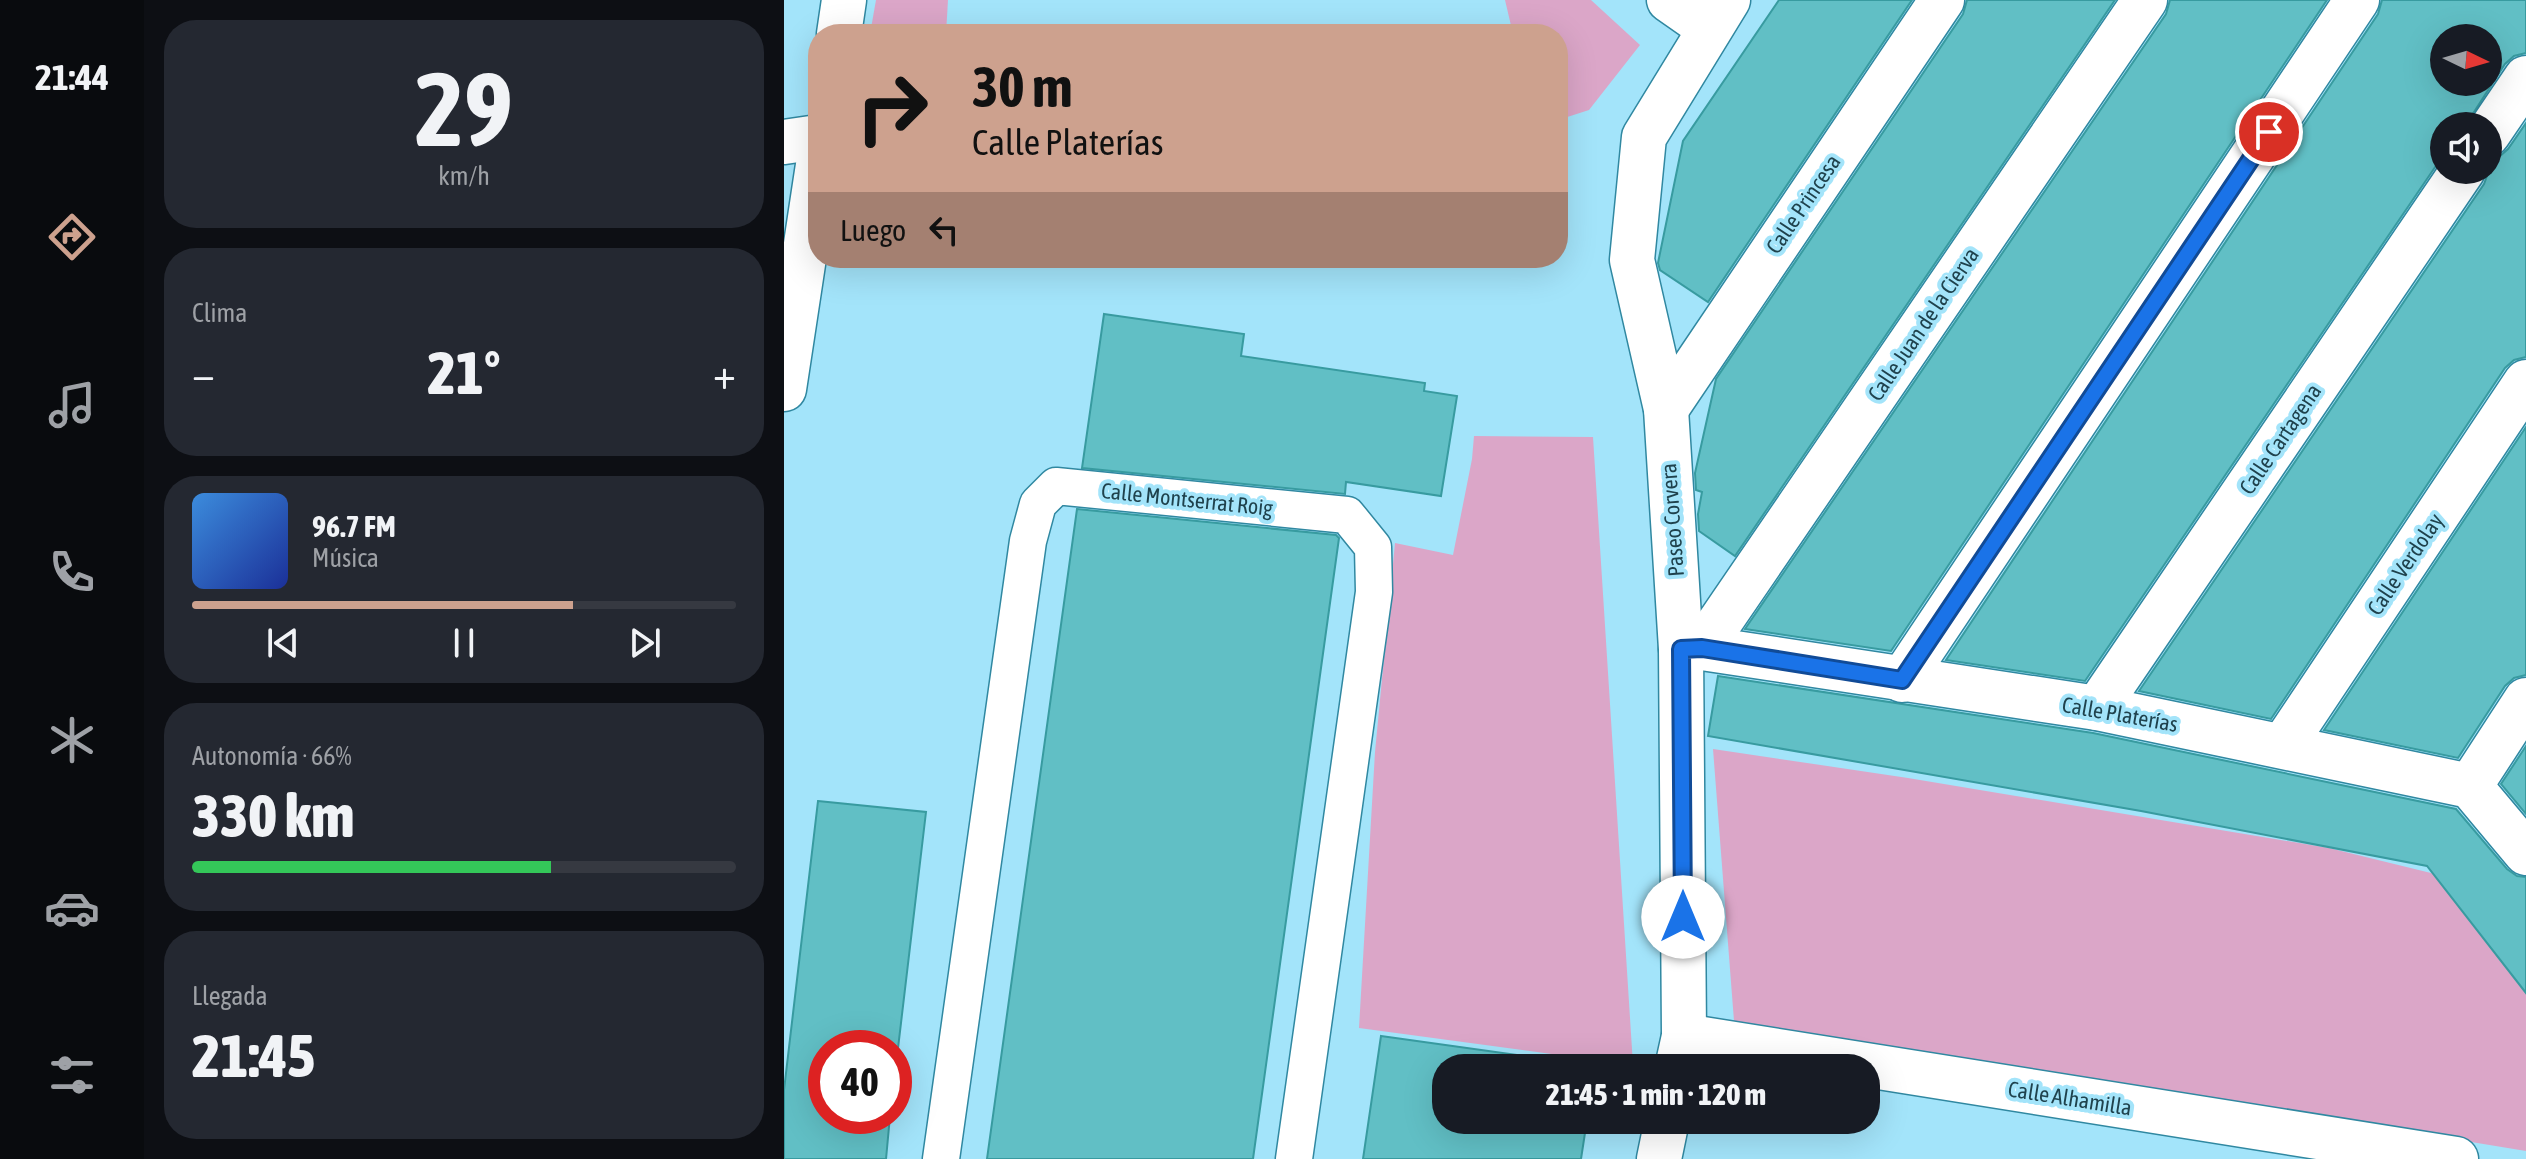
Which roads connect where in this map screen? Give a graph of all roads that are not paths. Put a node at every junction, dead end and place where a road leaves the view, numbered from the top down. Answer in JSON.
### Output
{"nodes":[{"id":1,"x":844,"y":0,"type":"edge"},
{"id":2,"x":1669,"y":0,"type":"edge"},
{"id":3,"x":1942,"y":0,"type":"edge"},
{"id":4,"x":2145,"y":0,"type":"edge"},
{"id":5,"x":2357,"y":0,"type":"edge"},
{"id":6,"x":1719,"y":14,"type":"edge"},
{"id":7,"x":840,"y":24,"type":"edge"},
{"id":8,"x":2526,"y":78,"type":"edge"},
{"id":9,"x":2502,"y":113,"type":"edge"},
{"id":10,"x":808,"y":138,"type":"edge"},
{"id":11,"x":784,"y":142,"type":"edge"},
{"id":12,"x":2453,"y":184,"type":"edge"},
{"id":13,"x":808,"y":231,"type":"edge"},
{"id":14,"x":2526,"y":382,"type":"edge"},
{"id":15,"x":784,"y":389,"type":"edge"},
{"id":16,"x":1666,"y":409,"type":"junction"},
{"id":17,"x":1691,"y":648,"type":"junction"},
{"id":18,"x":1902,"y":680,"type":"junction"},
{"id":19,"x":2526,"y":700,"type":"edge"},
{"id":20,"x":2097,"y":708,"type":"junction"},
{"id":21,"x":2283,"y":746,"type":"junction"},
{"id":22,"x":2470,"y":786,"type":"junction"},
{"id":23,"x":2526,"y":853,"type":"edge"},
{"id":24,"x":1680,"y":1052,"type":"edge"},
{"id":25,"x":1664,"y":1134,"type":"edge"},
{"id":26,"x":941,"y":1159,"type":"edge"},
{"id":27,"x":1294,"y":1159,"type":"edge"},
{"id":28,"x":1659,"y":1159,"type":"edge"},
{"id":29,"x":2456,"y":1159,"type":"edge"}],
"edges":[{"from":1,"to":7,"type":"street"},
{"from":2,"to":6,"type":"street"},
{"from":3,"to":16,"type":"street","name":"Calle Princesa"},
{"from":4,"to":17,"type":"street","name":"Calle Juan de la Cierva"},
{"from":5,"to":18,"type":"street"},
{"from":6,"to":16,"type":"street","name":"Paseo Corvera"},
{"from":8,"to":9,"type":"street"},
{"from":10,"to":11,"type":"street"},
{"from":12,"to":20,"type":"street","name":"Calle Cartagena"},
{"from":13,"to":15,"type":"street"},
{"from":14,"to":21,"type":"street","name":"Calle Verdolay"},
{"from":16,"to":17,"type":"street","name":"Paseo Corvera"},
{"from":17,"to":18,"type":"street","name":"Calle Platerías"},
{"from":17,"to":24,"type":"street","name":"Paseo Corvera"},
{"from":18,"to":20,"type":"street","name":"Calle Platerías"},
{"from":19,"to":22,"type":"street"},
{"from":20,"to":21,"type":"street","name":"Calle Platerías"},
{"from":21,"to":22,"type":"street","name":"Calle Platerías"},
{"from":22,"to":23,"type":"street"},
{"from":24,"to":29,"type":"street","name":"Calle Alhamilla"},
{"from":25,"to":28,"type":"street"},
{"from":26,"to":27,"type":"lane","name":"Calle Montserrat Roig"}]}
